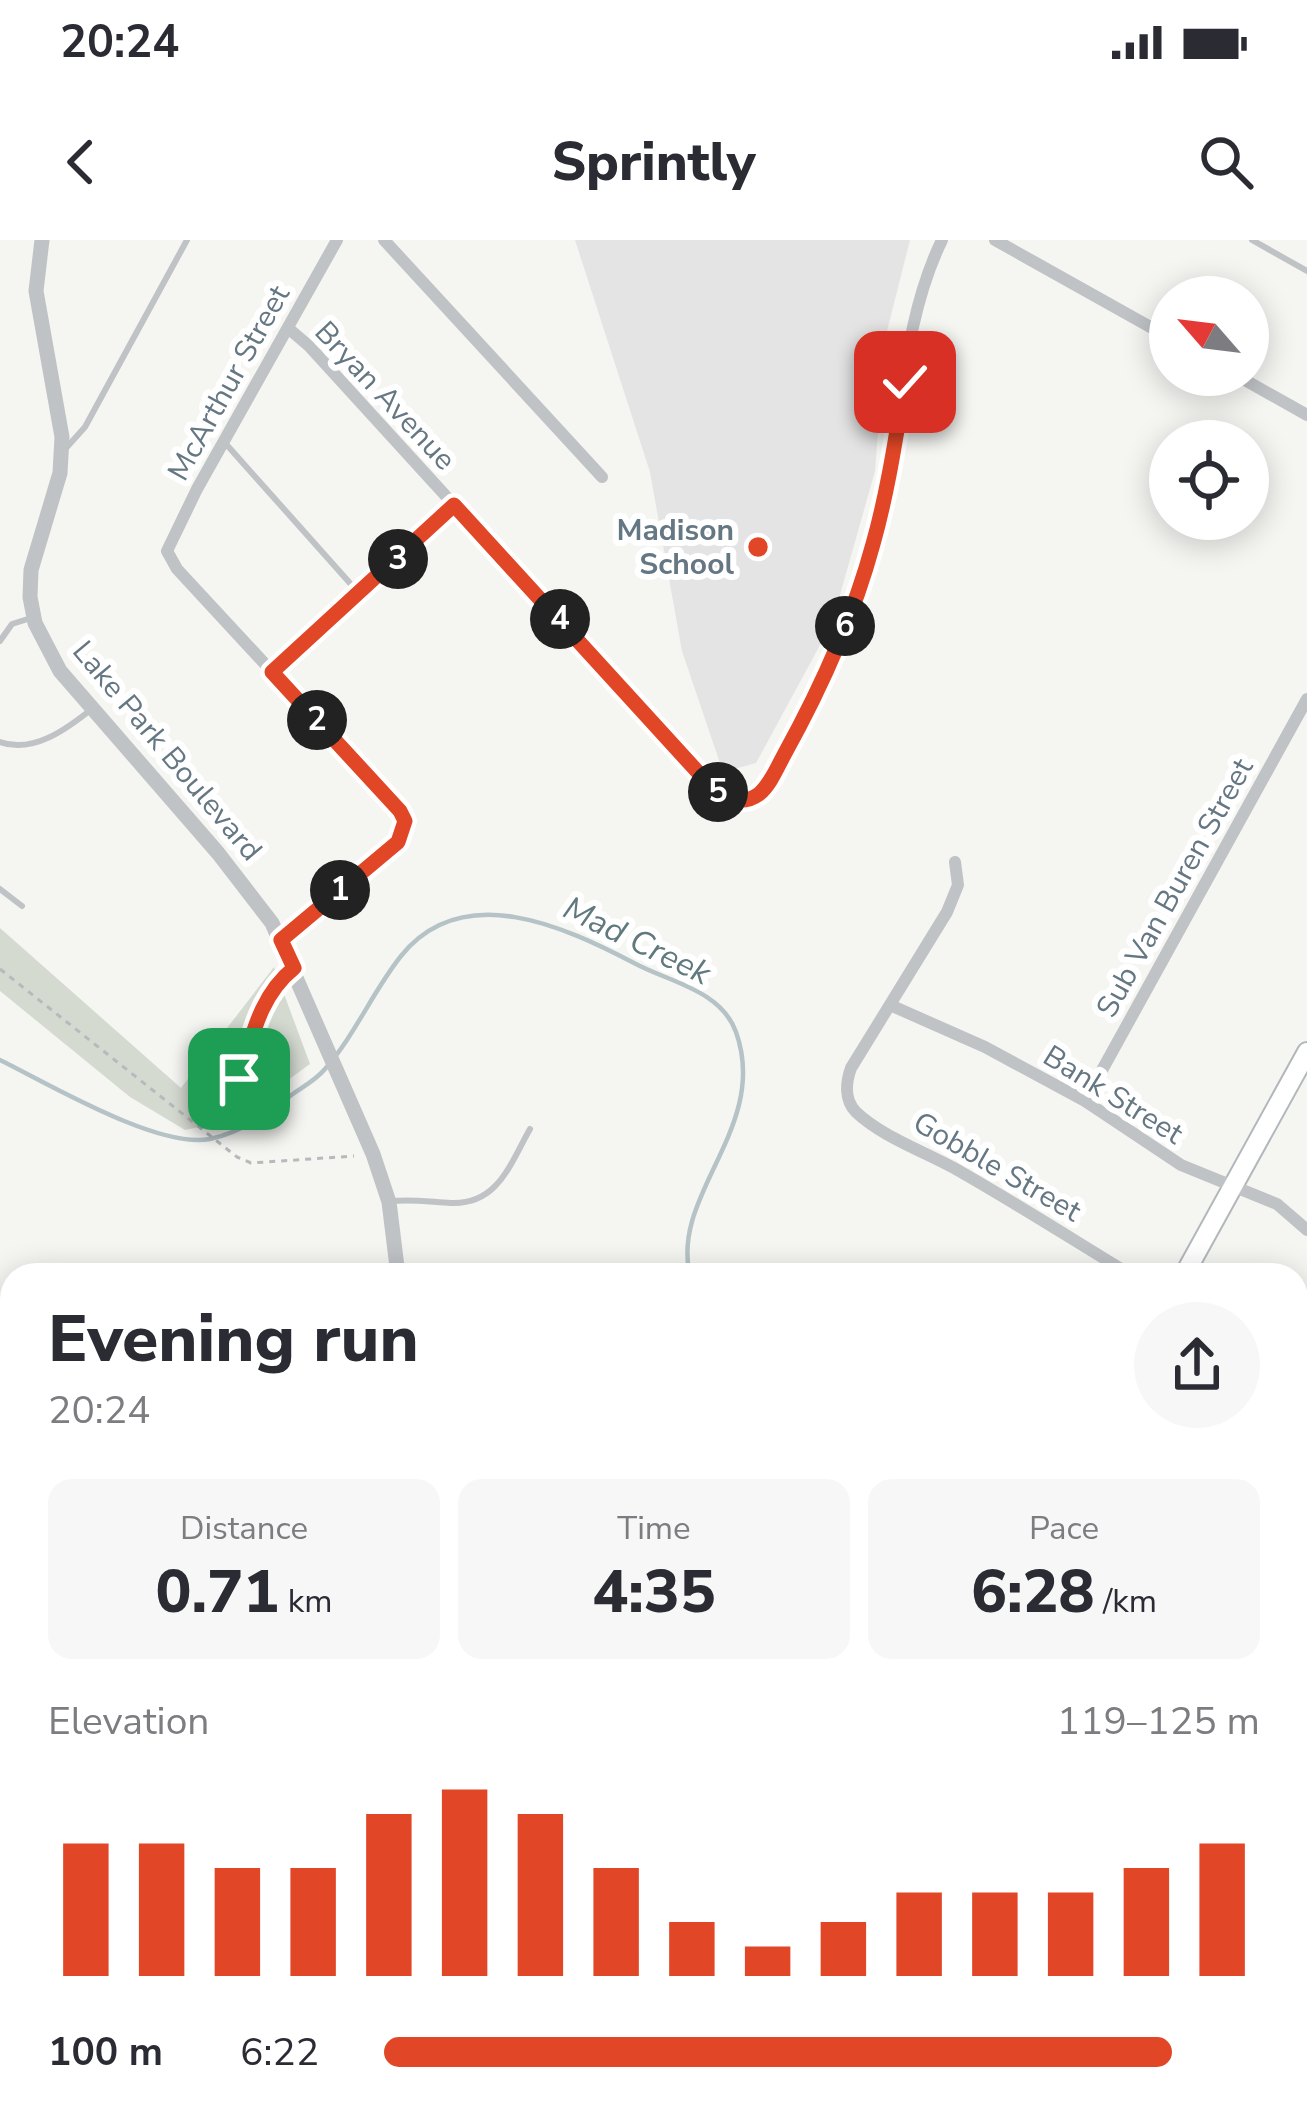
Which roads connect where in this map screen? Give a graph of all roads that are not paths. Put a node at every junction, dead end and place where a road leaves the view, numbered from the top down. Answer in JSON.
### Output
{"nodes":[{"id":1,"x":42,"y":240,"type":"edge"},
{"id":2,"x":187,"y":240,"type":"edge"},
{"id":3,"x":337,"y":240,"type":"edge"},
{"id":4,"x":384,"y":240,"type":"edge"},
{"id":5,"x":942,"y":240,"type":"edge"},
{"id":6,"x":994,"y":240,"type":"edge"},
{"id":7,"x":1252,"y":240,"type":"edge"},
{"id":8,"x":1307,"y":271,"type":"edge"},
{"id":9,"x":1149,"y":326,"type":"edge"},
{"id":10,"x":288,"y":328,"type":"junction"},
{"id":11,"x":1269,"y":394,"type":"edge"},
{"id":12,"x":1307,"y":415,"type":"edge"},
{"id":13,"x":224,"y":441,"type":"junction"},
{"id":14,"x":61,"y":454,"type":"junction"},
{"id":15,"x":602,"y":477,"type":"dead end"},
{"id":16,"x":454,"y":505,"type":"junction"},
{"id":17,"x":359,"y":594,"type":"junction"},
{"id":18,"x":34,"y":616,"type":"junction"},
{"id":19,"x":0,"y":641,"type":"edge"},
{"id":20,"x":272,"y":672,"type":"junction"},
{"id":21,"x":1307,"y":699,"type":"edge"},
{"id":22,"x":92,"y":708,"type":"junction"},
{"id":23,"x":0,"y":742,"type":"edge"},
{"id":24,"x":955,"y":862,"type":"dead end"},
{"id":25,"x":0,"y":889,"type":"edge"},
{"id":26,"x":22,"y":906,"type":"dead end"},
{"id":27,"x":281,"y":940,"type":"junction"},
{"id":28,"x":294,"y":968,"type":"junction"},
{"id":29,"x":890,"y":1005,"type":"junction"},
{"id":30,"x":1307,"y":1052,"type":"edge"},
{"id":31,"x":239,"y":1079,"type":"dead end"},
{"id":32,"x":1085,"y":1101,"type":"junction"},
{"id":33,"x":530,"y":1129,"type":"dead end"},
{"id":34,"x":1230,"y":1187,"type":"junction"},
{"id":35,"x":389,"y":1202,"type":"junction"},
{"id":36,"x":1307,"y":1230,"type":"edge"},
{"id":37,"x":397,"y":1263,"type":"edge"},
{"id":38,"x":1111,"y":1263,"type":"edge"},
{"id":39,"x":1190,"y":1263,"type":"edge"}],
"edges":[{"from":1,"to":14,"type":"street","name":"Lake Park Boulevard"},
{"from":2,"to":14,"type":"lane"},
{"from":3,"to":10,"type":"street","name":"McArthur Street"},
{"from":4,"to":15,"type":"street"},
{"from":5,"to":16,"type":"street","name":"Bryan Avenue"},
{"from":6,"to":9,"type":"street"},
{"from":7,"to":8,"type":"lane"},
{"from":10,"to":13,"type":"street","name":"McArthur Street"},
{"from":10,"to":16,"type":"street","name":"Bryan Avenue"},
{"from":11,"to":12,"type":"street"},
{"from":13,"to":17,"type":"lane"},
{"from":13,"to":20,"type":"street","name":"McArthur Street"},
{"from":14,"to":18,"type":"street","name":"Lake Park Boulevard"},
{"from":16,"to":17,"type":"street"},
{"from":17,"to":20,"type":"street"},
{"from":18,"to":19,"type":"lane"},
{"from":18,"to":22,"type":"street","name":"Lake Park Boulevard"},
{"from":20,"to":27,"type":"street"},
{"from":21,"to":32,"type":"street","name":"Sub Van Buren Street"},
{"from":22,"to":23,"type":"lane"},
{"from":22,"to":27,"type":"street","name":"Lake Park Boulevard"},
{"from":24,"to":29,"type":"street"},
{"from":25,"to":26,"type":"lane"},
{"from":27,"to":28,"type":"street","name":"Lake Park Boulevard"},
{"from":28,"to":31,"type":"lane"},
{"from":28,"to":35,"type":"street","name":"Lake Park Boulevard"},
{"from":29,"to":32,"type":"street","name":"Bank Street"},
{"from":29,"to":38,"type":"street","name":"Gobble Street"},
{"from":30,"to":34,"type":"main road"},
{"from":32,"to":34,"type":"street","name":"Bank Street"},
{"from":33,"to":35,"type":"lane"},
{"from":34,"to":36,"type":"street","name":"Bank Street"},
{"from":34,"to":39,"type":"main road"},
{"from":35,"to":37,"type":"street","name":"Lake Park Boulevard"}]}
